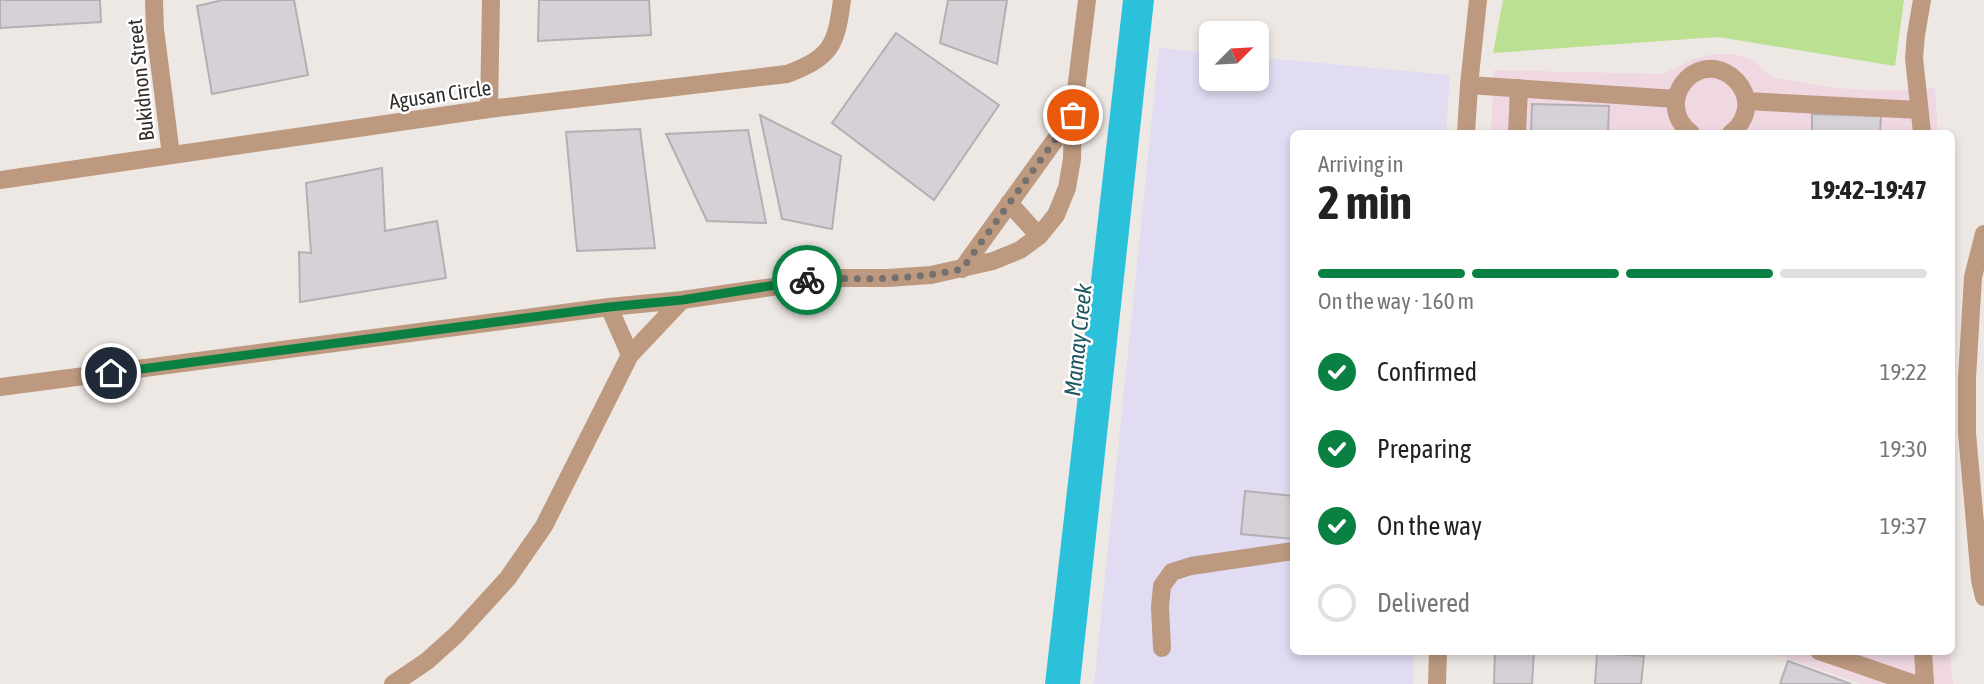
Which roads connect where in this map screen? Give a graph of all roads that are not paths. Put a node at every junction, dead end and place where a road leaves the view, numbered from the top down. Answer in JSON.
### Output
{"nodes":[{"id":1,"x":154,"y":0,"type":"edge"},
{"id":2,"x":491,"y":0,"type":"edge"},
{"id":3,"x":842,"y":0,"type":"edge"},
{"id":4,"x":1087,"y":0,"type":"edge"},
{"id":5,"x":1478,"y":0,"type":"edge"},
{"id":6,"x":1922,"y":0,"type":"edge"},
{"id":7,"x":1469,"y":85,"type":"junction"},
{"id":8,"x":1519,"y":88,"type":"junction"},
{"id":9,"x":1676,"y":99,"type":"junction"},
{"id":10,"x":1746,"y":101,"type":"junction"},
{"id":11,"x":489,"y":109,"type":"junction"},
{"id":12,"x":1919,"y":110,"type":"junction"},
{"id":13,"x":1073,"y":115,"type":"junction"},
{"id":14,"x":1466,"y":130,"type":"edge"},
{"id":15,"x":1517,"y":130,"type":"edge"},
{"id":16,"x":1688,"y":130,"type":"edge"},
{"id":17,"x":1734,"y":130,"type":"edge"},
{"id":18,"x":1922,"y":130,"type":"edge"},
{"id":19,"x":171,"y":155,"type":"junction"},
{"id":20,"x":0,"y":180,"type":"edge"},
{"id":21,"x":1009,"y":203,"type":"junction"},
{"id":22,"x":1984,"y":234,"type":"edge"},
{"id":23,"x":1039,"y":236,"type":"junction"},
{"id":24,"x":962,"y":269,"type":"junction"},
{"id":25,"x":682,"y":300,"type":"junction"},
{"id":26,"x":609,"y":307,"type":"junction"},
{"id":27,"x":630,"y":355,"type":"junction"},
{"id":28,"x":0,"y":387,"type":"edge"},
{"id":29,"x":1290,"y":551,"type":"edge"},
{"id":30,"x":1984,"y":597,"type":"edge"},
{"id":31,"x":1162,"y":648,"type":"dead end"},
{"id":32,"x":1438,"y":655,"type":"edge"},
{"id":33,"x":1831,"y":655,"type":"edge"},
{"id":34,"x":1923,"y":655,"type":"edge"},
{"id":35,"x":393,"y":684,"type":"edge"},
{"id":36,"x":1437,"y":684,"type":"edge"},
{"id":37,"x":1915,"y":684,"type":"edge"},
{"id":38,"x":1925,"y":684,"type":"edge"}],
"edges":[{"from":1,"to":19,"type":"street","name":"Bukidnon Street"},
{"from":2,"to":11,"type":"street"},
{"from":3,"to":11,"type":"street","name":"Agusan Circle"},
{"from":4,"to":13,"type":"street"},
{"from":5,"to":7,"type":"street"},
{"from":6,"to":12,"type":"street"},
{"from":7,"to":8,"type":"street"},
{"from":7,"to":14,"type":"street"},
{"from":8,"to":9,"type":"street"},
{"from":8,"to":15,"type":"street"},
{"from":9,"to":10,"type":"street"},
{"from":9,"to":16,"type":"street"},
{"from":10,"to":12,"type":"street"},
{"from":10,"to":17,"type":"street"},
{"from":11,"to":19,"type":"street","name":"Agusan Circle"},
{"from":12,"to":18,"type":"street"},
{"from":13,"to":21,"type":"street"},
{"from":13,"to":23,"type":"street"},
{"from":19,"to":20,"type":"street","name":"Agusan Circle"},
{"from":21,"to":23,"type":"street"},
{"from":21,"to":24,"type":"street"},
{"from":22,"to":30,"type":"street"},
{"from":23,"to":24,"type":"street"},
{"from":24,"to":25,"type":"street"},
{"from":25,"to":26,"type":"street"},
{"from":25,"to":27,"type":"street"},
{"from":26,"to":27,"type":"street"},
{"from":26,"to":28,"type":"street"},
{"from":27,"to":35,"type":"street"},
{"from":29,"to":31,"type":"street"},
{"from":32,"to":36,"type":"street"},
{"from":33,"to":37,"type":"street"},
{"from":34,"to":38,"type":"street"}]}
